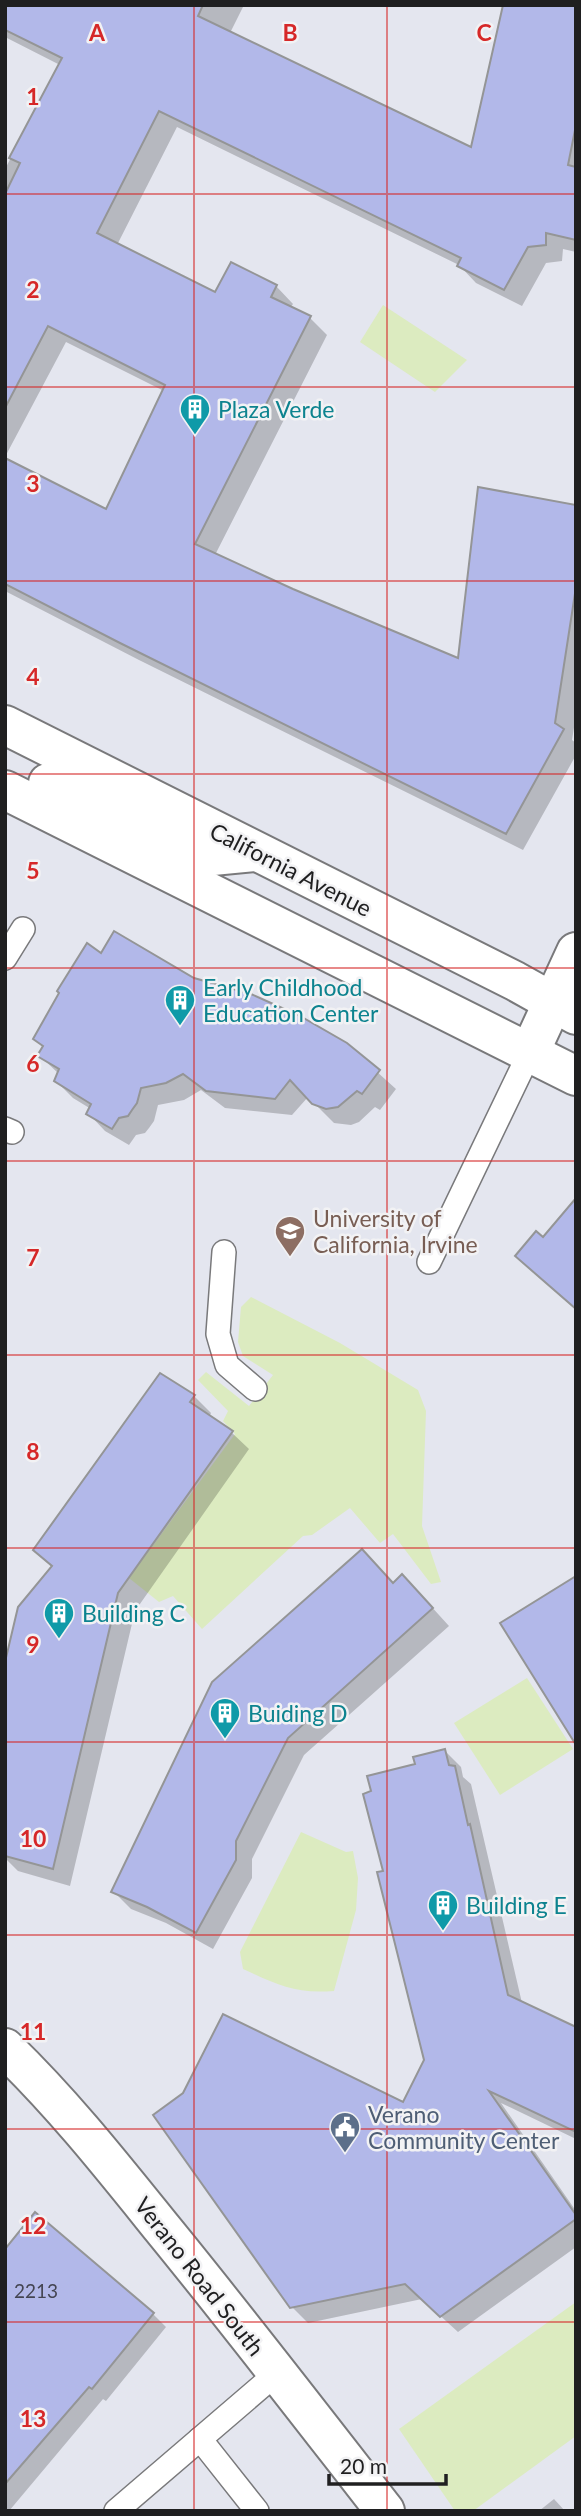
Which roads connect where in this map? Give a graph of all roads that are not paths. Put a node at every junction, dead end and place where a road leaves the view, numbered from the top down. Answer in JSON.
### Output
{"nodes":[{"id":1,"x":5,"y":725,"type":"edge"},
{"id":2,"x":7,"y":793,"type":"edge"},
{"id":3,"x":256,"y":852,"type":"junction"},
{"id":4,"x":23,"y":929,"type":"dead end"},
{"id":5,"x":576,"y":952,"type":"edge"},
{"id":6,"x":5,"y":958,"type":"edge"},
{"id":7,"x":564,"y":1008,"type":"edge"},
{"id":8,"x":529,"y":1054,"type":"junction"},
{"id":9,"x":576,"y":1076,"type":"edge"},
{"id":10,"x":224,"y":1252,"type":"dead end"},
{"id":11,"x":429,"y":1262,"type":"dead end"},
{"id":12,"x":255,"y":1389,"type":"dead end"},
{"id":13,"x":5,"y":2048,"type":"edge"},
{"id":14,"x":277,"y":2373,"type":"junction"},
{"id":15,"x":200,"y":2439,"type":"junction"},
{"id":16,"x":116,"y":2511,"type":"edge"},
{"id":17,"x":257,"y":2511,"type":"edge"},
{"id":18,"x":385,"y":2511,"type":"edge"}],
"edges":[{"from":1,"to":3,"type":"main road","name":"California Avenue"},
{"from":2,"to":3,"type":"main road"},
{"from":2,"to":8,"type":"main road"},
{"from":3,"to":7,"type":"main road","name":"California Avenue"},
{"from":4,"to":6,"type":"lane"},
{"from":5,"to":7,"type":"main road"},
{"from":7,"to":8,"type":"main road"},
{"from":8,"to":9,"type":"main road"},
{"from":8,"to":11,"type":"lane"},
{"from":10,"to":12,"type":"lane"},
{"from":13,"to":14,"type":"main road","name":"Verano Road South"},
{"from":14,"to":15,"type":"lane"},
{"from":14,"to":18,"type":"main road","name":"Verano Road South"},
{"from":15,"to":16,"type":"lane"},
{"from":15,"to":17,"type":"lane"}]}
